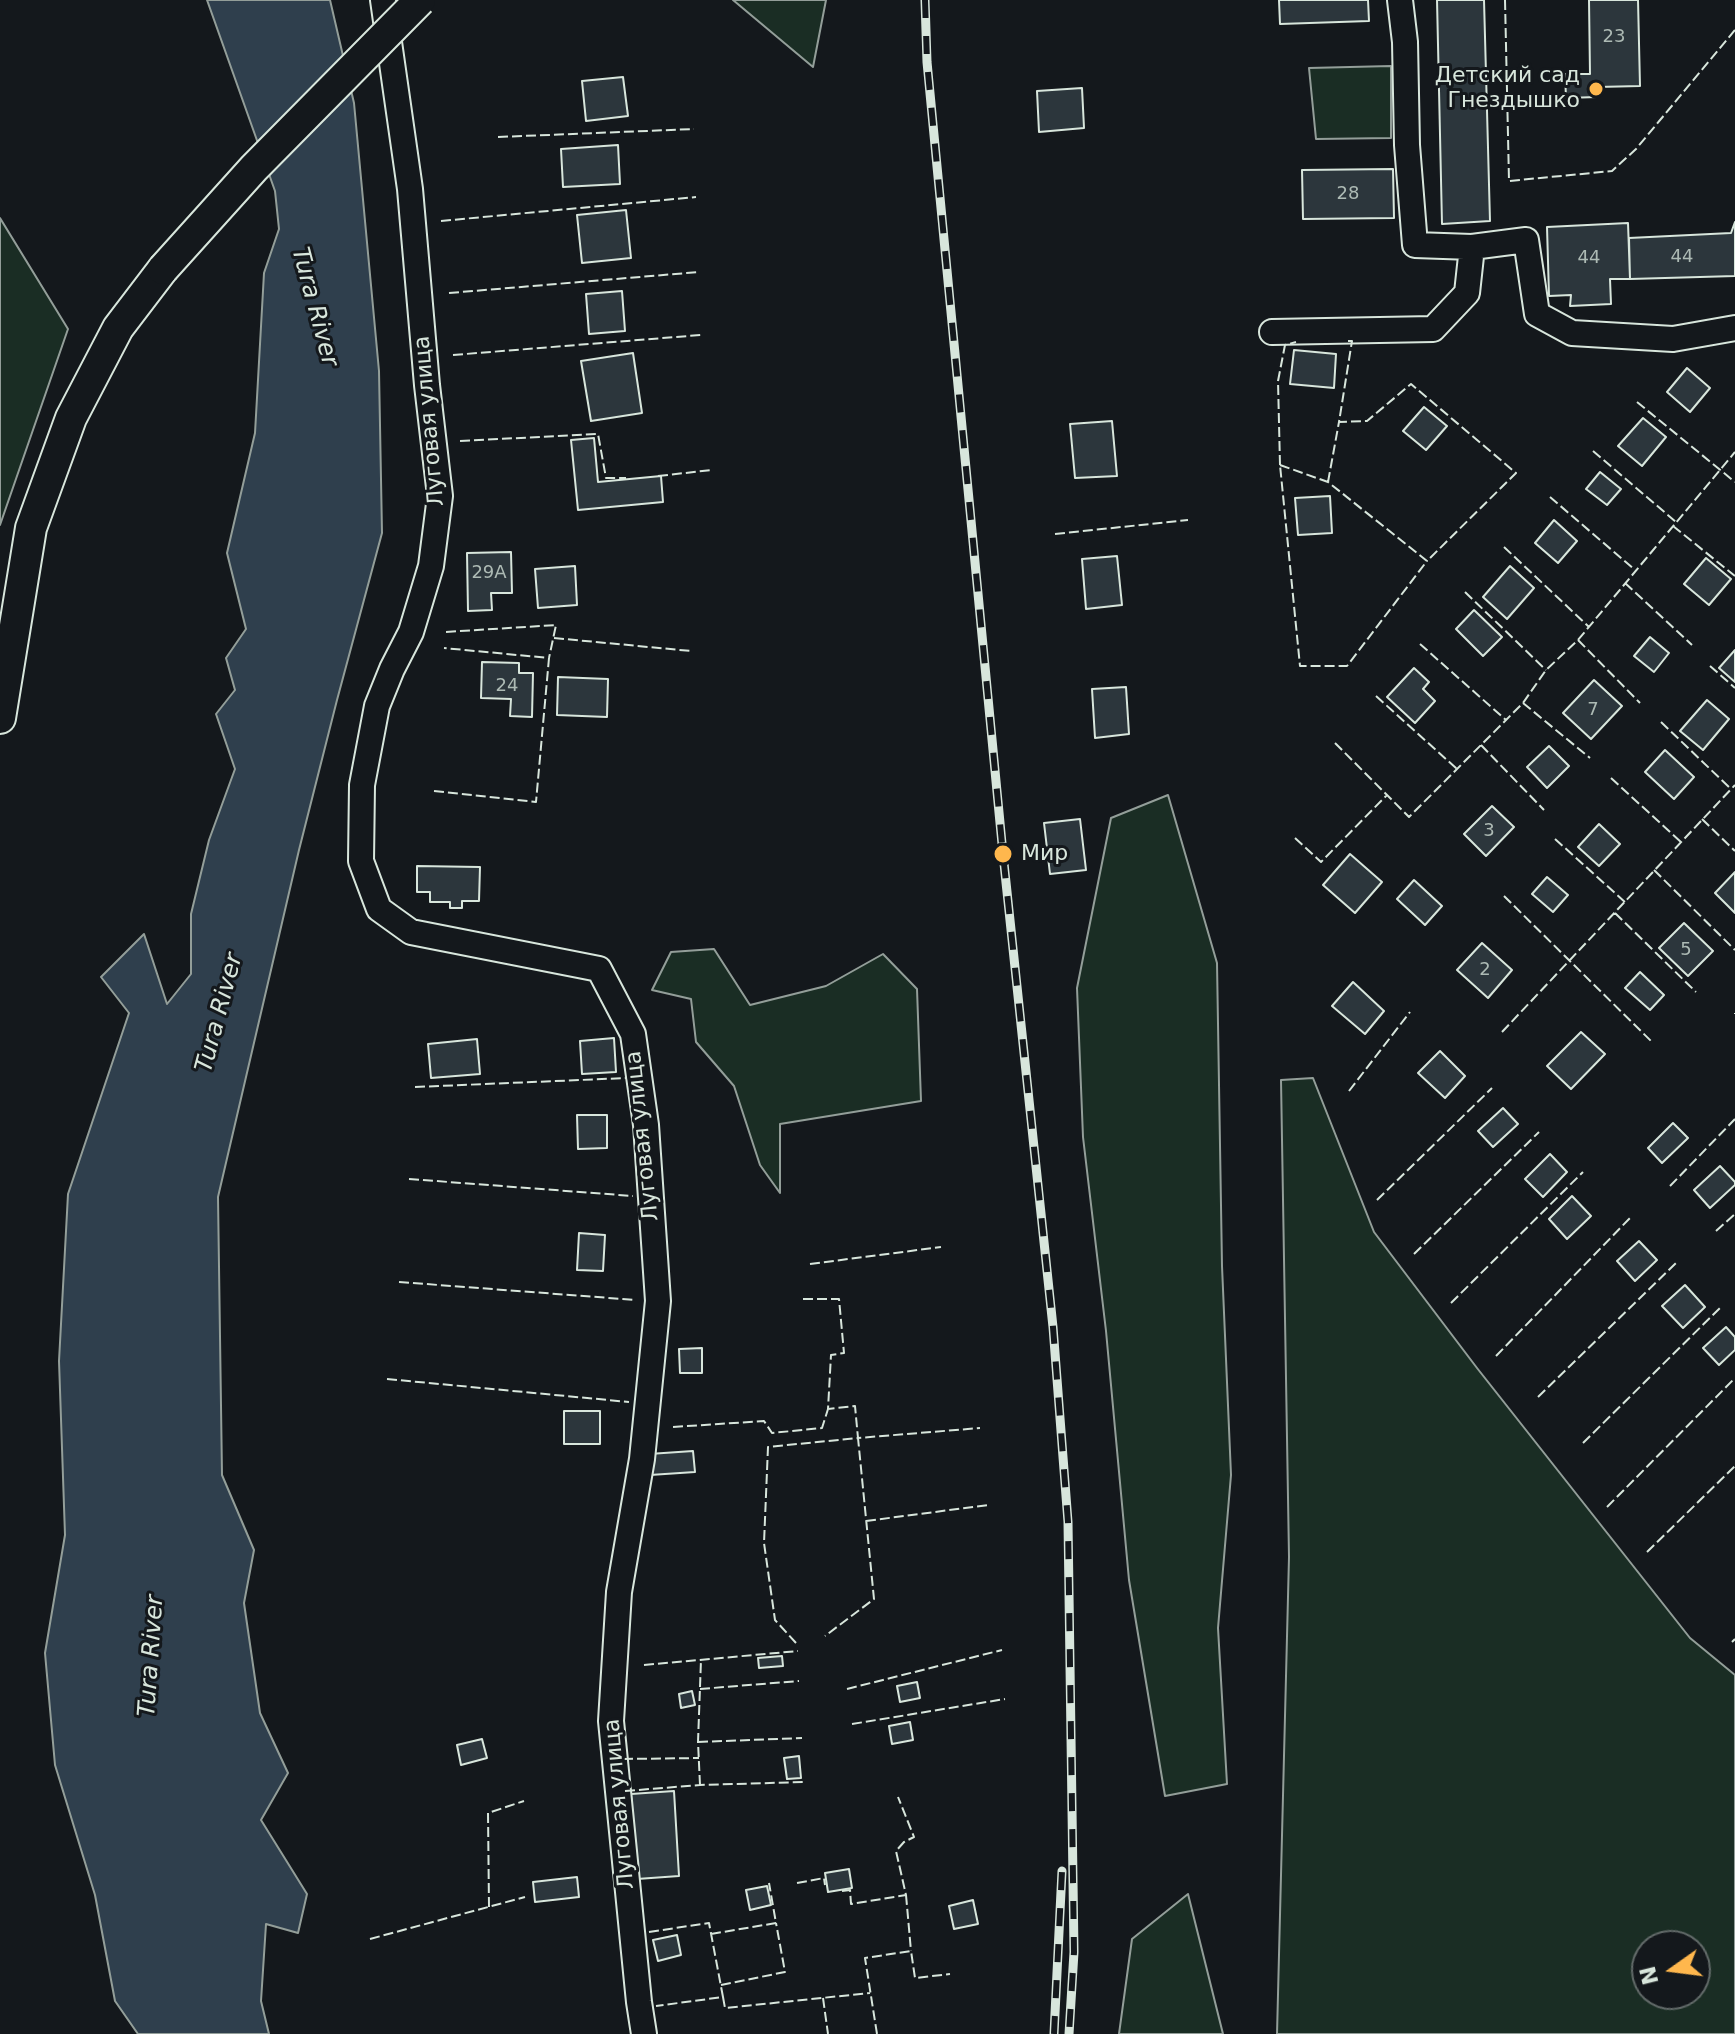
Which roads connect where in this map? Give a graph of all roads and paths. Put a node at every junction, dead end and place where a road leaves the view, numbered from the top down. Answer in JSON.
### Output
{"nodes":[{"id":1,"x":383,"y":0,"type":"edge"},
{"id":2,"x":420,"y":0,"type":"edge"},
{"id":3,"x":1400,"y":0,"type":"edge"},
{"id":4,"x":1472,"y":247,"type":"junction"},
{"id":5,"x":1735,"y":328,"type":"edge"},
{"id":6,"x":1272,"y":332,"type":"dead end"},
{"id":7,"x":0,"y":718,"type":"edge"},
{"id":8,"x":644,"y":2034,"type":"edge"}],
"edges":[{"from":1,"to":8,"type":"street","name":"Луговая улица"},
{"from":2,"to":7,"type":"main road","bridge":true},
{"from":3,"to":4,"type":"street"},
{"from":4,"to":5,"type":"street"},
{"from":4,"to":6,"type":"street"}]}
